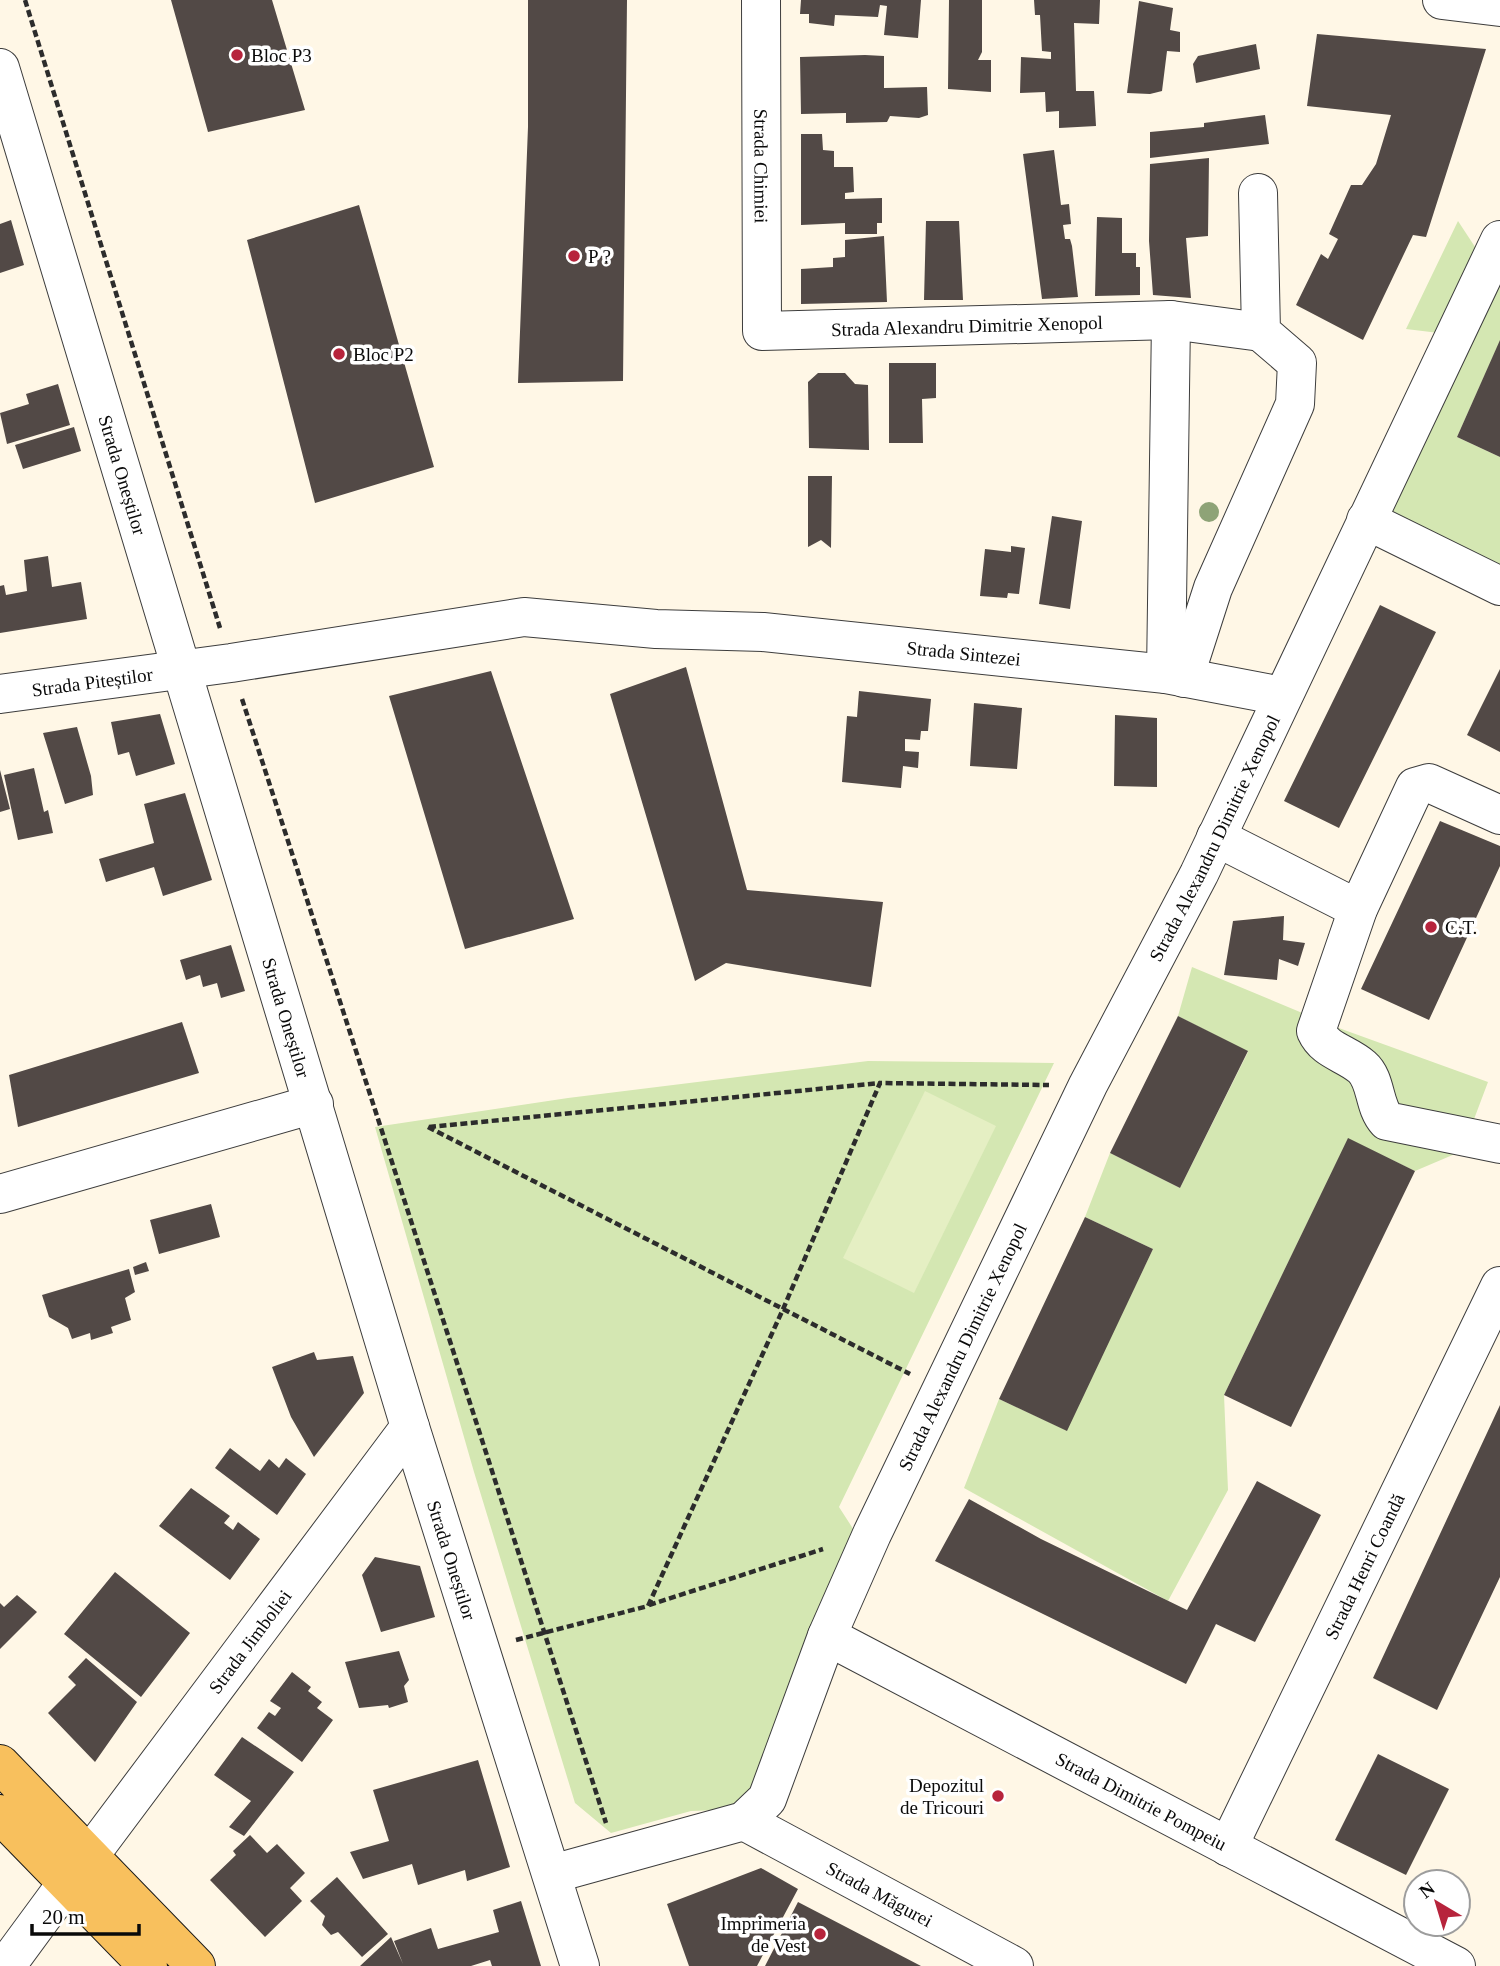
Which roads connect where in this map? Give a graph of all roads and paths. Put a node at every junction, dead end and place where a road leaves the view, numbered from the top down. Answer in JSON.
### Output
{"nodes":[{"id":1,"x":24,"y":0,"type":"edge"},
{"id":2,"x":761,"y":0,"type":"edge"},
{"id":3,"x":1443,"y":0,"type":"edge"},
{"id":4,"x":1500,"y":7,"type":"edge"},
{"id":5,"x":0,"y":68,"type":"edge"},
{"id":6,"x":1258,"y":193,"type":"dead end"},
{"id":7,"x":1500,"y":240,"type":"edge"},
{"id":8,"x":1171,"y":320,"type":"junction"},
{"id":9,"x":762,"y":331,"type":"joint"},
{"id":10,"x":1261,"y":332,"type":"junction"},
{"id":11,"x":1366,"y":520,"type":"junction"},
{"id":12,"x":1500,"y":586,"type":"edge"},
{"id":13,"x":231,"y":663,"type":"junction"},
{"id":14,"x":184,"y":670,"type":"junction"},
{"id":15,"x":1175,"y":676,"type":"junction"},
{"id":16,"x":0,"y":694,"type":"edge"},
{"id":17,"x":1282,"y":696,"type":"junction"},
{"id":18,"x":1500,"y":815,"type":"edge"},
{"id":19,"x":1216,"y":837,"type":"junction"},
{"id":20,"x":1358,"y":909,"type":"junction"},
{"id":21,"x":880,"y":1083,"type":"junction"},
{"id":22,"x":1088,"y":1085,"type":"junction"},
{"id":23,"x":314,"y":1104,"type":"junction"},
{"id":24,"x":1500,"y":1143,"type":"edge"},
{"id":25,"x":0,"y":1194,"type":"edge"},
{"id":26,"x":1500,"y":1286,"type":"edge"},
{"id":27,"x":784,"y":1307,"type":"junction"},
{"id":28,"x":941,"y":1390,"type":"junction"},
{"id":29,"x":410,"y":1427,"type":"junction"},
{"id":30,"x":872,"y":1534,"type":"junction"},
{"id":31,"x":648,"y":1606,"type":"junction"},
{"id":32,"x":545,"y":1633,"type":"junction"},
{"id":33,"x":827,"y":1636,"type":"junction"},
{"id":34,"x":482,"y":1649,"type":"junction"},
{"id":35,"x":0,"y":1764,"type":"edge"},
{"id":36,"x":0,"y":1814,"type":"edge"},
{"id":37,"x":744,"y":1821,"type":"junction"},
{"id":38,"x":1228,"y":1847,"type":"junction"},
{"id":39,"x":616,"y":1855,"type":"junction"},
{"id":40,"x":78,"y":1869,"type":"junction"},
{"id":41,"x":552,"y":1874,"type":"junction"},
{"id":42,"x":6,"y":1966,"type":"edge"},
{"id":43,"x":148,"y":1966,"type":"edge"},
{"id":44,"x":196,"y":1966,"type":"edge"},
{"id":45,"x":580,"y":1966,"type":"edge"},
{"id":46,"x":1014,"y":1966,"type":"edge"},
{"id":47,"x":1456,"y":1966,"type":"edge"}],
"edges":[{"from":1,"to":13,"type":"path"},
{"from":2,"to":9,"type":"street","name":"Strada Chimiei"},
{"from":3,"to":4,"type":"street"},
{"from":5,"to":14,"type":"street","name":"Strada Oneștilor"},
{"from":6,"to":10,"type":"street"},
{"from":7,"to":11,"type":"street","name":"Strada Alexandru Dimitrie Xenopol"},
{"from":8,"to":9,"type":"street","name":"Strada Alexandru Dimitrie Xenopol"},
{"from":8,"to":10,"type":"street","name":"Strada Alexandru Dimitrie Xenopol"},
{"from":8,"to":15,"type":"street"},
{"from":10,"to":15,"type":"street"},
{"from":11,"to":12,"type":"street"},
{"from":11,"to":17,"type":"street","name":"Strada Alexandru Dimitrie Xenopol"},
{"from":13,"to":14,"type":"street","name":"Strada Piteștilor"},
{"from":13,"to":15,"type":"street","name":"Strada Sintezei"},
{"from":13,"to":32,"type":"path"},
{"from":14,"to":16,"type":"street","name":"Strada Piteștilor"},
{"from":14,"to":23,"type":"street","name":"Strada Oneștilor"},
{"from":15,"to":17,"type":"street","name":"Strada Alexandru Dimitrie Xenopol"},
{"from":17,"to":19,"type":"street","name":"Strada Alexandru Dimitrie Xenopol"},
{"from":18,"to":20,"type":"street"},
{"from":19,"to":20,"type":"street"},
{"from":19,"to":22,"type":"street","name":"Strada Alexandru Dimitrie Xenopol"},
{"from":20,"to":24,"type":"street"},
{"from":21,"to":22,"type":"path"},
{"from":21,"to":27,"type":"path"},
{"from":21,"to":27,"type":"path"},
{"from":22,"to":28,"type":"street","name":"Strada Alexandru Dimitrie Xenopol"},
{"from":23,"to":25,"type":"street"},
{"from":23,"to":29,"type":"street","name":"Strada Oneștilor"},
{"from":26,"to":38,"type":"street","name":"Strada Henri Coandă"},
{"from":27,"to":28,"type":"path"},
{"from":27,"to":31,"type":"path"},
{"from":28,"to":30,"type":"street","name":"Strada Alexandru Dimitrie Xenopol"},
{"from":29,"to":34,"type":"street","name":"Strada Oneștilor"},
{"from":29,"to":40,"type":"street","name":"Strada Jimboliei"},
{"from":30,"to":31,"type":"path"},
{"from":30,"to":33,"type":"street","name":"Strada Alexandru Dimitrie Xenopol"},
{"from":31,"to":32,"type":"path"},
{"from":32,"to":34,"type":"path"},
{"from":32,"to":39,"type":"path"},
{"from":33,"to":37,"type":"street","name":"Strada Alexandru Dimitrie Xenopol"},
{"from":33,"to":38,"type":"street","name":"Strada Dimitrie Pompeiu"},
{"from":34,"to":41,"type":"street","name":"Strada Oneștilor"},
{"from":35,"to":40,"type":"main road"},
{"from":36,"to":40,"type":"main road"},
{"from":37,"to":39,"type":"street"},
{"from":37,"to":46,"type":"street","name":"Strada Măgurei"},
{"from":38,"to":47,"type":"street","name":"Strada Dimitrie Pompeiu"},
{"from":39,"to":41,"type":"street"},
{"from":40,"to":42,"type":"street","name":"Strada Jimboliei"},
{"from":40,"to":43,"type":"main road"},
{"from":40,"to":44,"type":"main road"},
{"from":41,"to":45,"type":"street","name":"Strada Oneștilor"}]}
